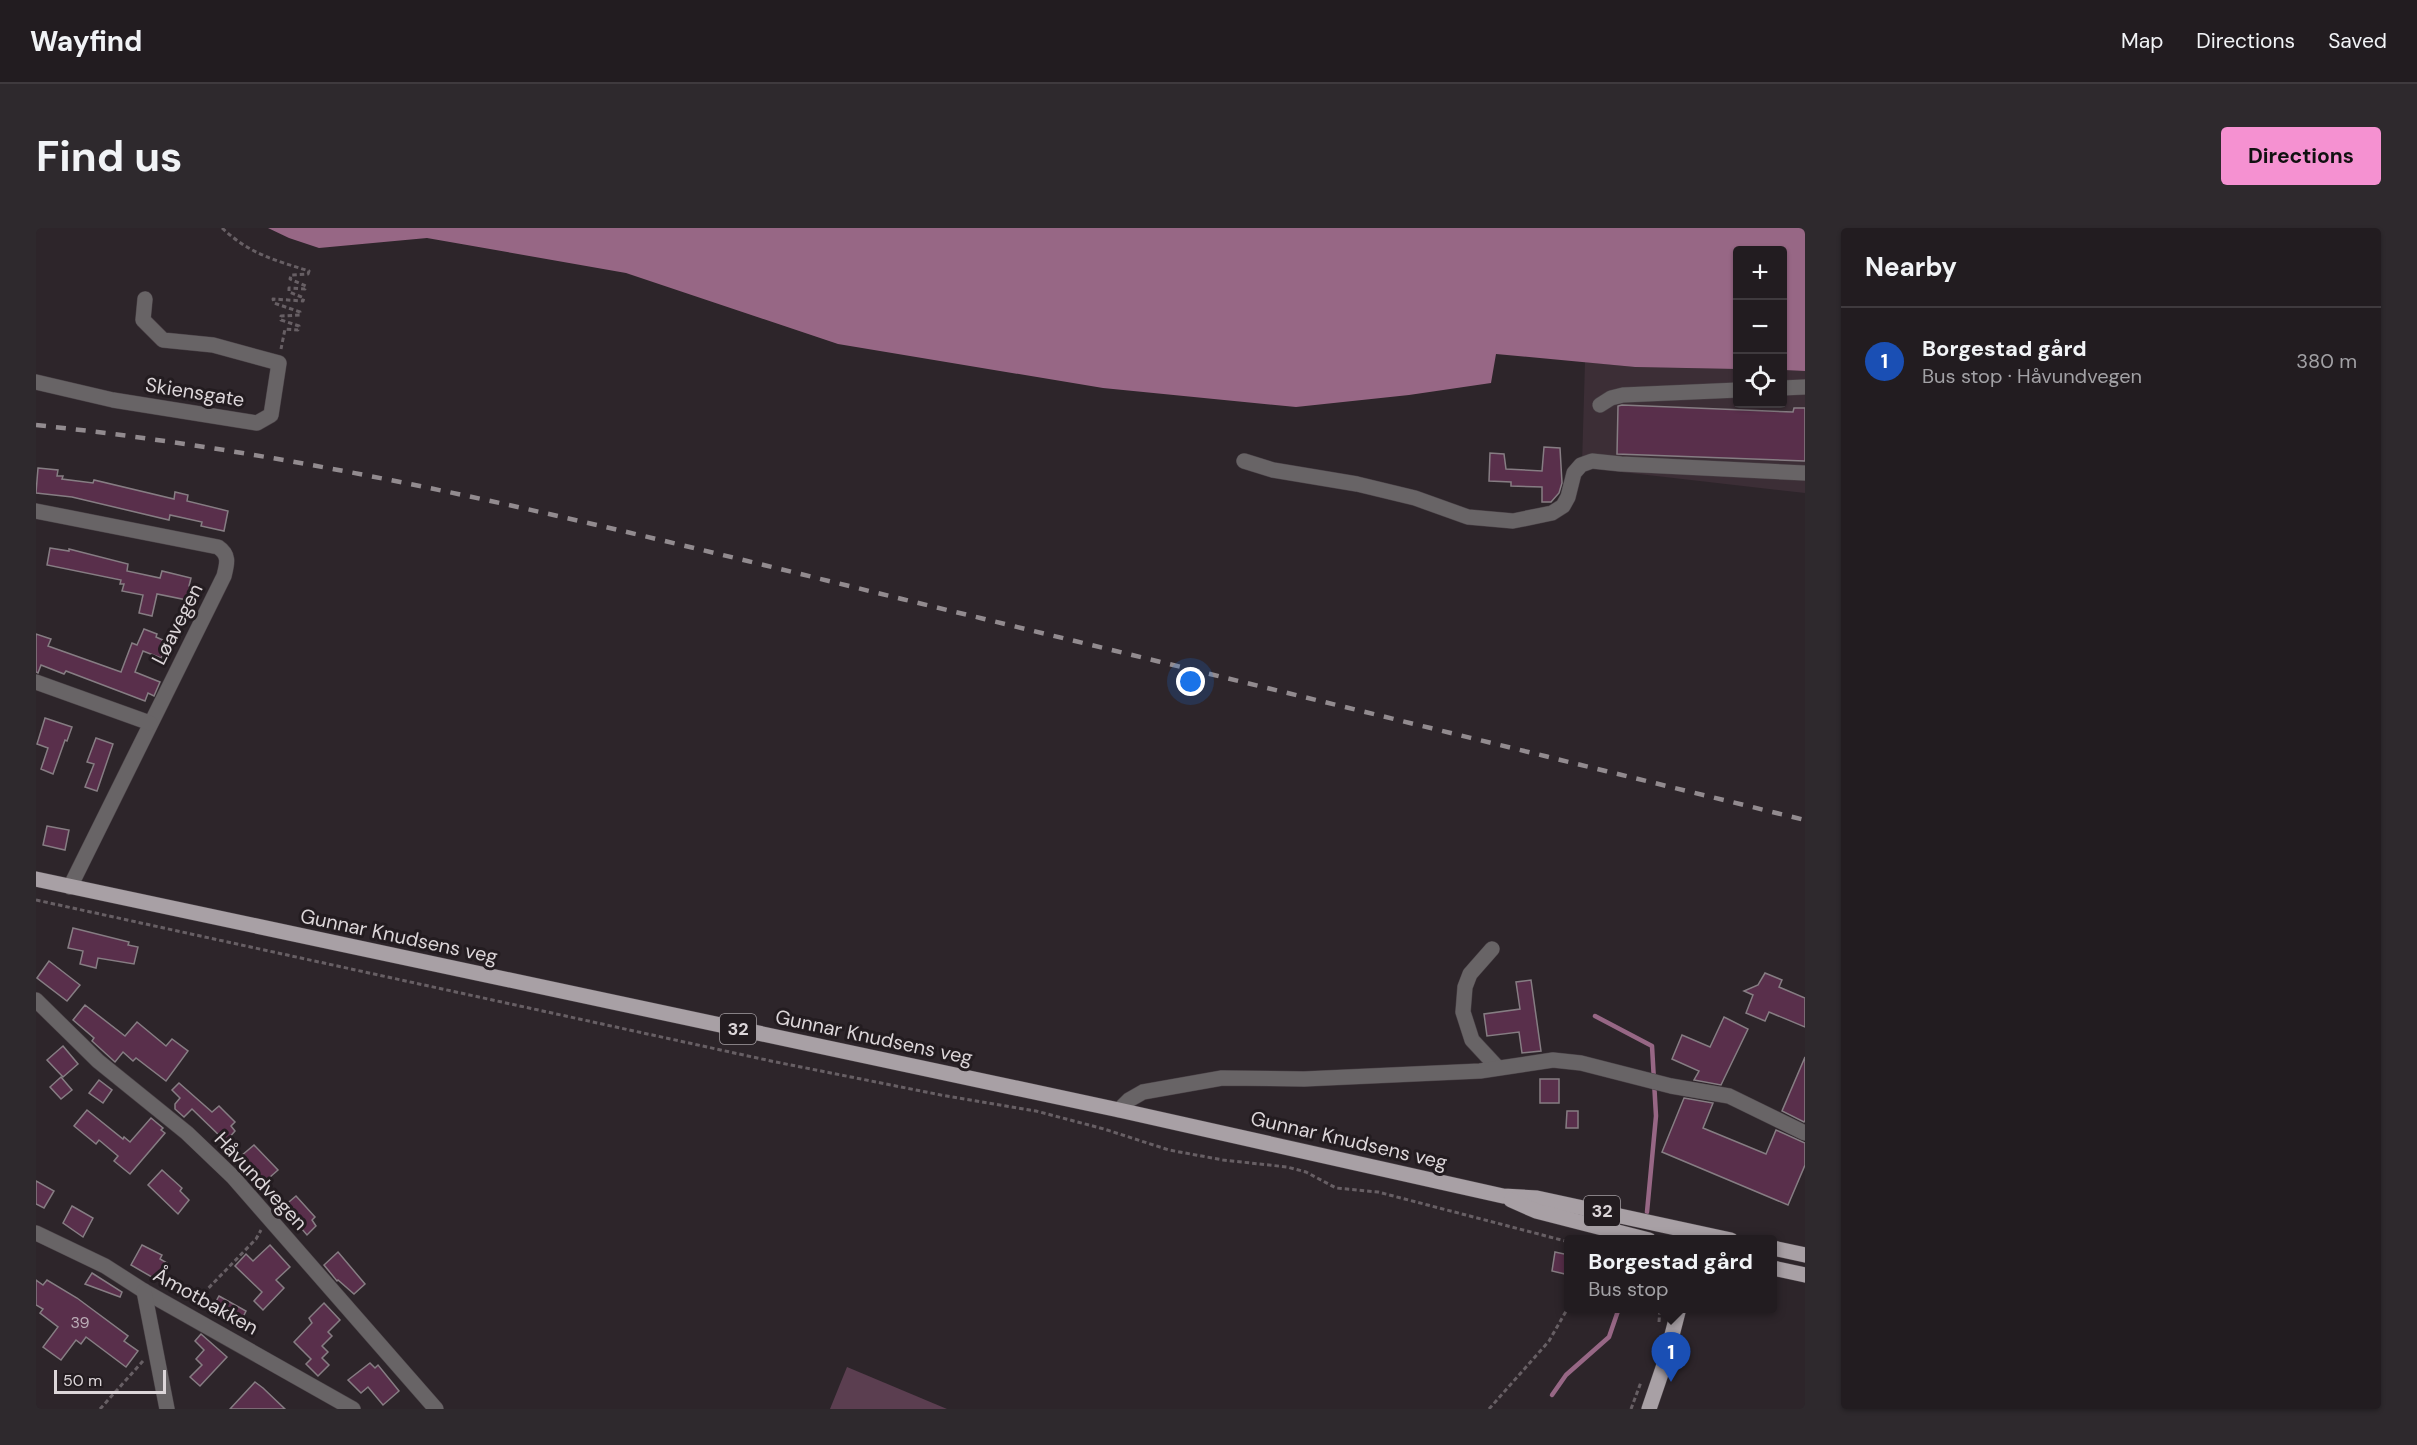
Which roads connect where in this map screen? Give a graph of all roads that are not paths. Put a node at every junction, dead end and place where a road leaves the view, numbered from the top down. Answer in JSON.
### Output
{"nodes":[{"id":1,"x":145,"y":299,"type":"dead end"},
{"id":2,"x":36,"y":382,"type":"edge"},
{"id":3,"x":1805,"y":387,"type":"edge"},
{"id":4,"x":1787,"y":388,"type":"edge"},
{"id":5,"x":1733,"y":390,"type":"edge"},
{"id":6,"x":1600,"y":405,"type":"dead end"},
{"id":7,"x":1244,"y":461,"type":"dead end"},
{"id":8,"x":1805,"y":473,"type":"edge"},
{"id":9,"x":36,"y":511,"type":"edge"},
{"id":10,"x":37,"y":685,"type":"edge"},
{"id":11,"x":150,"y":723,"type":"junction"},
{"id":12,"x":36,"y":879,"type":"edge"},
{"id":13,"x":70,"y":887,"type":"junction"},
{"id":14,"x":1492,"y":949,"type":"dead end"},
{"id":15,"x":36,"y":1000,"type":"edge"},
{"id":16,"x":1498,"y":1068,"type":"junction"},
{"id":17,"x":1119,"y":1110,"type":"junction"},
{"id":18,"x":1805,"y":1133,"type":"edge"},
{"id":19,"x":1503,"y":1196,"type":"junction"},
{"id":20,"x":36,"y":1233,"type":"edge"},
{"id":21,"x":1632,"y":1235,"type":"edge"},
{"id":22,"x":1696,"y":1235,"type":"edge"},
{"id":23,"x":1777,"y":1249,"type":"edge"},
{"id":24,"x":1805,"y":1255,"type":"edge"},
{"id":25,"x":1777,"y":1269,"type":"edge"},
{"id":26,"x":1805,"y":1275,"type":"edge"},
{"id":27,"x":144,"y":1291,"type":"junction"},
{"id":28,"x":1678,"y":1313,"type":"edge"},
{"id":29,"x":167,"y":1409,"type":"edge"},
{"id":30,"x":353,"y":1409,"type":"edge"},
{"id":31,"x":436,"y":1409,"type":"edge"},
{"id":32,"x":1649,"y":1409,"type":"edge"}],
"edges":[{"from":1,"to":2,"type":"street","name":"Skiensgate"},
{"from":3,"to":4,"type":"street"},
{"from":5,"to":6,"type":"street"},
{"from":7,"to":8,"type":"street"},
{"from":9,"to":11,"type":"street","name":"Løavegen"},
{"from":10,"to":11,"type":"street"},
{"from":11,"to":13,"type":"street","name":"Løavegen"},
{"from":12,"to":13,"type":"main road","number":"32"},
{"from":13,"to":17,"type":"main road","name":"Gunnar Knudsens veg","number":"32"},
{"from":14,"to":16,"type":"street"},
{"from":15,"to":31,"type":"street","name":"Håvundvegen"},
{"from":16,"to":17,"type":"street"},
{"from":16,"to":18,"type":"street"},
{"from":17,"to":19,"type":"main road","name":"Gunnar Knudsens veg","number":"32"},
{"from":19,"to":21,"type":"main road","name":"Gunnar Knudsens veg","number":"32"},
{"from":19,"to":22,"type":"main road","name":"Gunnar Knudsens veg","number":"32"},
{"from":20,"to":27,"type":"street","name":"Åmotbakken"},
{"from":23,"to":24,"type":"main road"},
{"from":25,"to":26,"type":"main road"},
{"from":27,"to":29,"type":"street"},
{"from":27,"to":30,"type":"street","name":"Åmotbakken"},
{"from":28,"to":32,"type":"main road"}]}
